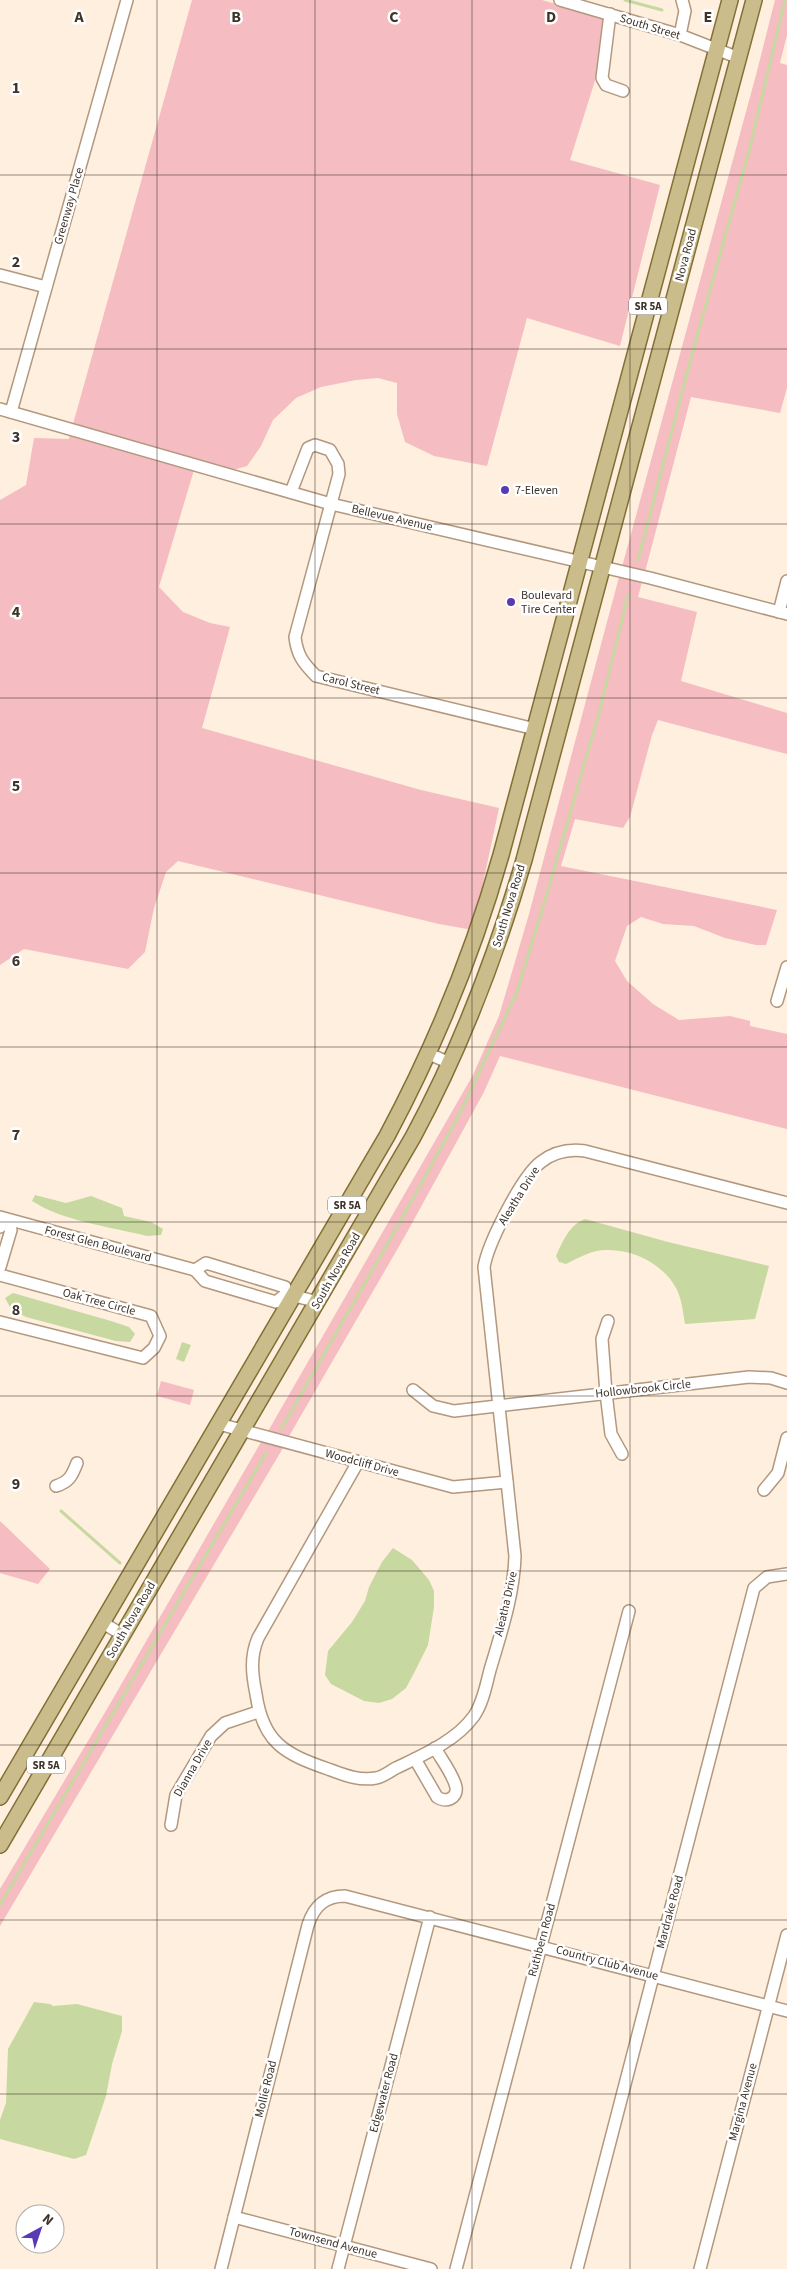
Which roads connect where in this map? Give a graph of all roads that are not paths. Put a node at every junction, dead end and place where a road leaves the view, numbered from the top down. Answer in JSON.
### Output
{"nodes":[{"id":1,"x":127,"y":0,"type":"edge"},
{"id":2,"x":560,"y":0,"type":"edge"},
{"id":3,"x":682,"y":0,"type":"edge"},
{"id":4,"x":730,"y":0,"type":"edge"},
{"id":5,"x":754,"y":0,"type":"edge"},
{"id":6,"x":610,"y":14,"type":"junction"},
{"id":7,"x":680,"y":35,"type":"junction"},
{"id":8,"x":717,"y":50,"type":"junction"},
{"id":9,"x":739,"y":58,"type":"junction"},
{"id":10,"x":623,"y":91,"type":"dead end"},
{"id":11,"x":0,"y":275,"type":"edge"},
{"id":12,"x":46,"y":287,"type":"junction"},
{"id":13,"x":6,"y":410,"type":"edge"},
{"id":14,"x":291,"y":492,"type":"junction"},
{"id":15,"x":331,"y":504,"type":"junction"},
{"id":16,"x":579,"y":562,"type":"junction"},
{"id":17,"x":602,"y":568,"type":"junction"},
{"id":18,"x":787,"y":581,"type":"edge"},
{"id":19,"x":783,"y":613,"type":"edge"},
{"id":20,"x":535,"y":729,"type":"junction"},
{"id":21,"x":787,"y":967,"type":"edge"},
{"id":22,"x":777,"y":1001,"type":"dead end"},
{"id":23,"x":429,"y":1054,"type":"junction"},
{"id":24,"x":450,"y":1063,"type":"junction"},
{"id":25,"x":787,"y":1203,"type":"edge"},
{"id":26,"x":3,"y":1221,"type":"edge"},
{"id":27,"x":0,"y":1267,"type":"edge"},
{"id":28,"x":196,"y":1270,"type":"junction"},
{"id":29,"x":0,"y":1275,"type":"edge"},
{"id":30,"x":290,"y":1295,"type":"junction"},
{"id":31,"x":318,"y":1302,"type":"junction"},
{"id":32,"x":608,"y":1321,"type":"dead end"},
{"id":33,"x":0,"y":1322,"type":"edge"},
{"id":34,"x":787,"y":1383,"type":"edge"},
{"id":35,"x":413,"y":1390,"type":"dead end"},
{"id":36,"x":606,"y":1393,"type":"junction"},
{"id":37,"x":499,"y":1407,"type":"junction"},
{"id":38,"x":219,"y":1424,"type":"junction"},
{"id":39,"x":242,"y":1432,"type":"junction"},
{"id":40,"x":787,"y":1438,"type":"edge"},
{"id":41,"x":622,"y":1454,"type":"dead end"},
{"id":42,"x":358,"y":1462,"type":"junction"},
{"id":43,"x":77,"y":1463,"type":"dead end"},
{"id":44,"x":507,"y":1482,"type":"junction"},
{"id":45,"x":56,"y":1486,"type":"dead end"},
{"id":46,"x":764,"y":1490,"type":"dead end"},
{"id":47,"x":786,"y":1574,"type":"edge"},
{"id":48,"x":628,"y":1611,"type":"dead end"},
{"id":49,"x":103,"y":1623,"type":"junction"},
{"id":50,"x":123,"y":1635,"type":"junction"},
{"id":51,"x":258,"y":1712,"type":"junction"},
{"id":52,"x":435,"y":1748,"type":"junction"},
{"id":53,"x":415,"y":1759,"type":"junction"},
{"id":54,"x":0,"y":1797,"type":"edge"},
{"id":55,"x":5,"y":1824,"type":"edge"},
{"id":56,"x":172,"y":1825,"type":"dead end"},
{"id":57,"x":0,"y":1845,"type":"edge"},
{"id":58,"x":314,"y":1911,"type":"joint"},
{"id":59,"x":430,"y":1918,"type":"junction"},
{"id":60,"x":787,"y":1935,"type":"edge"},
{"id":61,"x":541,"y":1946,"type":"junction"},
{"id":62,"x":654,"y":1976,"type":"junction"},
{"id":63,"x":768,"y":2006,"type":"junction"},
{"id":64,"x":787,"y":2011,"type":"edge"},
{"id":65,"x":234,"y":2217,"type":"junction"},
{"id":66,"x":344,"y":2245,"type":"junction"},
{"id":67,"x":220,"y":2269,"type":"edge"},
{"id":68,"x":338,"y":2269,"type":"edge"},
{"id":69,"x":431,"y":2269,"type":"edge"},
{"id":70,"x":456,"y":2269,"type":"edge"},
{"id":71,"x":577,"y":2269,"type":"edge"},
{"id":72,"x":700,"y":2269,"type":"edge"}],
"edges":[{"from":1,"to":12,"type":"street","name":"Greenway Place"},
{"from":2,"to":6,"type":"street","name":"South Street"},
{"from":3,"to":7,"type":"street"},
{"from":4,"to":8,"type":"main road","name":"Nova Road","number":"SR 5A"},
{"from":5,"to":9,"type":"main road","name":"Nova Road","number":"SR 5A"},
{"from":6,"to":7,"type":"street","name":"South Street"},
{"from":6,"to":10,"type":"street"},
{"from":7,"to":8,"type":"street","name":"South Street"},
{"from":8,"to":9,"type":"street","name":"South Street"},
{"from":8,"to":16,"type":"main road","name":"Nova Road","number":"SR 5A"},
{"from":9,"to":17,"type":"main road","name":"Nova Road","number":"SR 5A"},
{"from":11,"to":12,"type":"street"},
{"from":12,"to":13,"type":"street","name":"Greenway Place"},
{"from":13,"to":14,"type":"street","name":"Bellevue Avenue"},
{"from":14,"to":15,"type":"street","name":"Bellevue Avenue"},
{"from":14,"to":15,"type":"street","name":"Carol Street"},
{"from":15,"to":16,"type":"street","name":"Bellevue Avenue"},
{"from":15,"to":20,"type":"street","name":"Carol Street"},
{"from":16,"to":17,"type":"street","name":"Bellevue Avenue"},
{"from":16,"to":20,"type":"main road","name":"South Nova Road","number":"SR 5A"},
{"from":17,"to":19,"type":"street","name":"Bellevue Avenue"},
{"from":17,"to":24,"type":"main road","name":"South Nova Road","number":"SR 5A"},
{"from":18,"to":19,"type":"street"},
{"from":20,"to":23,"type":"main road","name":"South Nova Road","number":"SR 5A"},
{"from":21,"to":22,"type":"street"},
{"from":23,"to":24,"type":"street"},
{"from":23,"to":30,"type":"main road","name":"South Nova Road","number":"SR 5A"},
{"from":24,"to":31,"type":"main road","name":"South Nova Road","number":"SR 5A"},
{"from":25,"to":37,"type":"street","name":"Aleatha Drive"},
{"from":26,"to":27,"type":"street"},
{"from":26,"to":28,"type":"street","name":"Forest Glen Boulevard"},
{"from":28,"to":30,"type":"street","name":"Forest Glen Boulevard"},
{"from":28,"to":30,"type":"street","name":"Forest Glen Boulevard"},
{"from":29,"to":33,"type":"street","name":"Oak Tree Circle"},
{"from":30,"to":31,"type":"street"},
{"from":30,"to":38,"type":"main road","name":"South Nova Road","number":"SR 5A"},
{"from":31,"to":39,"type":"main road","name":"South Nova Road","number":"SR 5A"},
{"from":32,"to":36,"type":"street"},
{"from":34,"to":36,"type":"street","name":"Hollowbrook Circle"},
{"from":35,"to":37,"type":"street","name":"Hollowbrook Circle"},
{"from":36,"to":37,"type":"street","name":"Hollowbrook Circle"},
{"from":36,"to":41,"type":"street"},
{"from":37,"to":44,"type":"street","name":"Aleatha Drive"},
{"from":38,"to":39,"type":"street","name":"Woodcliff Drive"},
{"from":38,"to":49,"type":"main road","name":"South Nova Road","number":"SR 5A"},
{"from":39,"to":42,"type":"street","name":"Woodcliff Drive"},
{"from":39,"to":50,"type":"main road","name":"South Nova Road","number":"SR 5A"},
{"from":40,"to":46,"type":"street"},
{"from":42,"to":44,"type":"street","name":"Woodcliff Drive"},
{"from":42,"to":51,"type":"street","name":"Aleatha Drive"},
{"from":43,"to":45,"type":"street"},
{"from":44,"to":52,"type":"street","name":"Aleatha Drive"},
{"from":47,"to":62,"type":"street","name":"Mardrake Road"},
{"from":48,"to":61,"type":"street","name":"Ruthbern Road"},
{"from":49,"to":50,"type":"street"},
{"from":49,"to":54,"type":"main road","name":"South Nova Road","number":"SR 5A"},
{"from":50,"to":55,"type":"main road","name":"South Nova Road","number":"SR 5A"},
{"from":51,"to":53,"type":"street","name":"Aleatha Drive"},
{"from":51,"to":56,"type":"street","name":"Dianna Drive"},
{"from":52,"to":53,"type":"street","name":"Aleatha Drive"},
{"from":52,"to":53,"type":"street"},
{"from":55,"to":57,"type":"main road","name":"South Nova Road","number":"SR 5A"},
{"from":58,"to":59,"type":"street","name":"Country Club Avenue"},
{"from":58,"to":65,"type":"street","name":"Mollie Road"},
{"from":59,"to":61,"type":"street","name":"Country Club Avenue"},
{"from":59,"to":66,"type":"street","name":"Edgewater Road"},
{"from":60,"to":63,"type":"street","name":"Margina Avenue"},
{"from":61,"to":62,"type":"street","name":"Country Club Avenue"},
{"from":61,"to":70,"type":"street","name":"Ruthbern Road"},
{"from":62,"to":63,"type":"street","name":"Country Club Avenue"},
{"from":62,"to":71,"type":"street","name":"Mardrake Road"},
{"from":63,"to":64,"type":"street","name":"Country Club Avenue"},
{"from":63,"to":72,"type":"street","name":"Margina Avenue"},
{"from":65,"to":66,"type":"street","name":"Townsend Avenue"},
{"from":65,"to":67,"type":"street","name":"Mollie Road"},
{"from":66,"to":68,"type":"street","name":"Edgewater Road"},
{"from":66,"to":69,"type":"street","name":"Townsend Avenue"}]}
